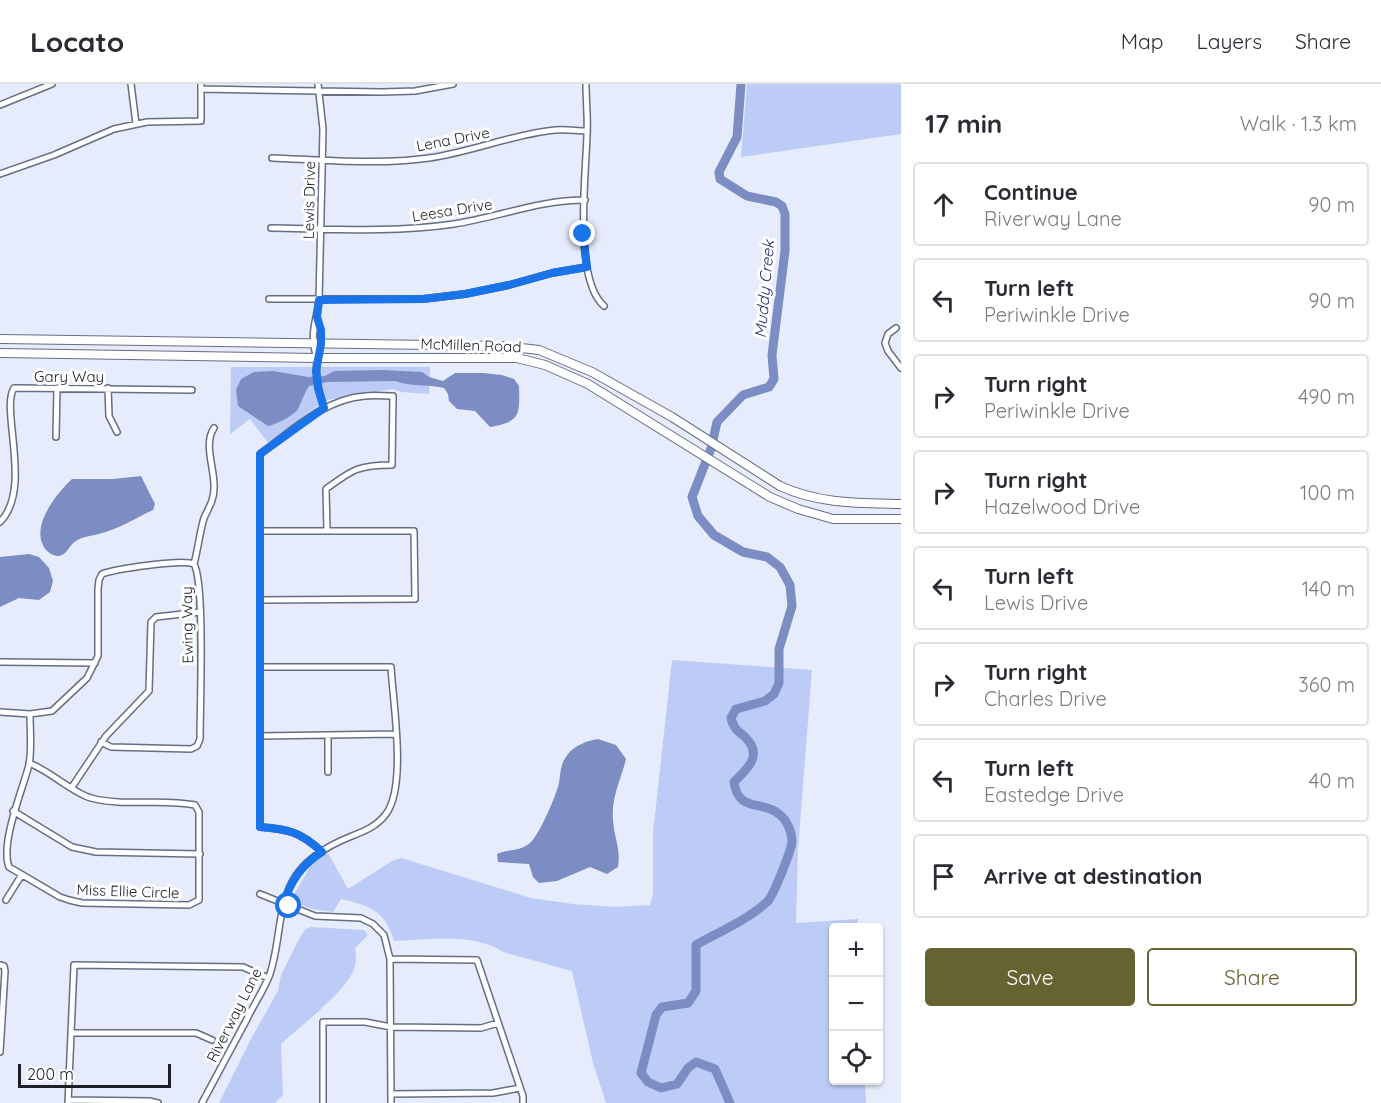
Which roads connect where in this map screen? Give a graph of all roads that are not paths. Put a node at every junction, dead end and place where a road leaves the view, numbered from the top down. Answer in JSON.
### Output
{"nodes":[{"id":1,"x":52,"y":84,"type":"edge"},
{"id":2,"x":131,"y":84,"type":"edge"},
{"id":3,"x":318,"y":84,"type":"edge"},
{"id":4,"x":453,"y":84,"type":"edge"},
{"id":5,"x":586,"y":84,"type":"edge"},
{"id":6,"x":201,"y":87,"type":"edge"},
{"id":7,"x":320,"y":92,"type":"junction"},
{"id":8,"x":0,"y":105,"type":"edge"},
{"id":9,"x":136,"y":124,"type":"junction"},
{"id":10,"x":587,"y":131,"type":"junction"},
{"id":11,"x":272,"y":158,"type":"dead end"},
{"id":12,"x":322,"y":160,"type":"junction"},
{"id":13,"x":0,"y":174,"type":"edge"},
{"id":14,"x":585,"y":200,"type":"junction"},
{"id":15,"x":271,"y":228,"type":"dead end"},
{"id":16,"x":321,"y":229,"type":"junction"},
{"id":17,"x":587,"y":267,"type":"junction"},
{"id":18,"x":270,"y":299,"type":"dead end"},
{"id":19,"x":319,"y":300,"type":"junction"},
{"id":20,"x":604,"y":306,"type":"dead end"},
{"id":21,"x":896,"y":328,"type":"dead end"},
{"id":22,"x":0,"y":339,"type":"edge"},
{"id":23,"x":316,"y":344,"type":"junction"},
{"id":24,"x":0,"y":353,"type":"edge"},
{"id":25,"x":317,"y":358,"type":"junction"},
{"id":26,"x":901,"y":368,"type":"edge"},
{"id":27,"x":57,"y":388,"type":"junction"},
{"id":28,"x":108,"y":388,"type":"junction"},
{"id":29,"x":192,"y":390,"type":"dead end"},
{"id":30,"x":324,"y":408,"type":"junction"},
{"id":31,"x":214,"y":428,"type":"dead end"},
{"id":32,"x":117,"y":432,"type":"dead end"},
{"id":33,"x":56,"y":437,"type":"dead end"},
{"id":34,"x":901,"y":504,"type":"edge"},
{"id":35,"x":901,"y":519,"type":"edge"},
{"id":36,"x":0,"y":522,"type":"edge"},
{"id":37,"x":260,"y":531,"type":"junction"},
{"id":38,"x":327,"y":531,"type":"junction"},
{"id":39,"x":194,"y":564,"type":"junction"},
{"id":40,"x":260,"y":600,"type":"junction"},
{"id":41,"x":200,"y":612,"type":"junction"},
{"id":42,"x":0,"y":662,"type":"edge"},
{"id":43,"x":95,"y":663,"type":"junction"},
{"id":44,"x":260,"y":667,"type":"junction"},
{"id":45,"x":0,"y":712,"type":"edge"},
{"id":46,"x":30,"y":714,"type":"junction"},
{"id":47,"x":395,"y":734,"type":"junction"},
{"id":48,"x":328,"y":735,"type":"junction"},
{"id":49,"x":260,"y":736,"type":"junction"},
{"id":50,"x":101,"y":742,"type":"junction"},
{"id":51,"x":29,"y":763,"type":"junction"},
{"id":52,"x":328,"y":772,"type":"dead end"},
{"id":53,"x":72,"y":787,"type":"junction"},
{"id":54,"x":13,"y":811,"type":"junction"},
{"id":55,"x":322,"y":852,"type":"junction"},
{"id":56,"x":200,"y":854,"type":"junction"},
{"id":57,"x":21,"y":876,"type":"junction"},
{"id":58,"x":260,"y":894,"type":"dead end"},
{"id":59,"x":6,"y":900,"type":"dead end"},
{"id":60,"x":284,"y":903,"type":"junction"},
{"id":61,"x":390,"y":959,"type":"junction"},
{"id":62,"x":2,"y":965,"type":"edge"},
{"id":63,"x":268,"y":978,"type":"junction"},
{"id":64,"x":498,"y":1023,"type":"junction"},
{"id":65,"x":391,"y":1027,"type":"junction"},
{"id":66,"x":71,"y":1033,"type":"junction"},
{"id":67,"x":212,"y":1040,"type":"dead end"},
{"id":68,"x":0,"y":1052,"type":"edge"},
{"id":69,"x":520,"y":1088,"type":"junction"},
{"id":70,"x":391,"y":1094,"type":"junction"},
{"id":71,"x":68,"y":1101,"type":"edge"},
{"id":72,"x":158,"y":1103,"type":"edge"},
{"id":73,"x":202,"y":1103,"type":"edge"},
{"id":74,"x":323,"y":1103,"type":"edge"},
{"id":75,"x":391,"y":1103,"type":"edge"},
{"id":76,"x":523,"y":1103,"type":"edge"}],
"edges":[{"from":1,"to":8,"type":"street"},
{"from":2,"to":9,"type":"street"},
{"from":3,"to":7,"type":"street","name":"Lewis Drive"},
{"from":4,"to":7,"type":"street"},
{"from":5,"to":10,"type":"street"},
{"from":6,"to":7,"type":"street"},
{"from":6,"to":9,"type":"street"},
{"from":7,"to":12,"type":"street","name":"Lewis Drive"},
{"from":9,"to":13,"type":"street"},
{"from":10,"to":12,"type":"street","name":"Lena Drive"},
{"from":10,"to":14,"type":"street"},
{"from":11,"to":12,"type":"street","name":"Lena Drive"},
{"from":12,"to":16,"type":"street","name":"Lewis Drive"},
{"from":14,"to":16,"type":"street","name":"Leesa Drive"},
{"from":14,"to":17,"type":"street"},
{"from":15,"to":16,"type":"street","name":"Leesa Drive"},
{"from":16,"to":19,"type":"street","name":"Lewis Drive"},
{"from":17,"to":19,"type":"street"},
{"from":17,"to":20,"type":"street"},
{"from":18,"to":19,"type":"street"},
{"from":19,"to":23,"type":"street","name":"Lewis Drive"},
{"from":21,"to":26,"type":"street"},
{"from":22,"to":23,"type":"main road","name":"McMillen Road"},
{"from":23,"to":25,"type":"street","name":"Lewis Drive"},
{"from":23,"to":34,"type":"main road","name":"McMillen Road"},
{"from":24,"to":25,"type":"main road","name":"McMillen Road"},
{"from":25,"to":30,"type":"street","name":"Lewis Drive"},
{"from":25,"to":35,"type":"main road","name":"McMillen Road"},
{"from":27,"to":28,"type":"street","name":"Gary Way"},
{"from":27,"to":33,"type":"street"},
{"from":27,"to":36,"type":"street","name":"Gary Way"},
{"from":28,"to":29,"type":"street","name":"Gary Way"},
{"from":28,"to":32,"type":"street"},
{"from":30,"to":37,"type":"street"},
{"from":30,"to":38,"type":"street"},
{"from":31,"to":39,"type":"street"},
{"from":37,"to":38,"type":"street"},
{"from":37,"to":40,"type":"street"},
{"from":38,"to":40,"type":"street"},
{"from":39,"to":41,"type":"street","name":"Ewing Way"},
{"from":39,"to":43,"type":"street","name":"Ewing Way"},
{"from":40,"to":44,"type":"street"},
{"from":41,"to":50,"type":"street"},
{"from":41,"to":50,"type":"street","name":"Ewing Way"},
{"from":42,"to":43,"type":"street"},
{"from":43,"to":46,"type":"street","name":"Ewing Way"},
{"from":44,"to":47,"type":"street","name":"Riverway Lane"},
{"from":44,"to":49,"type":"street"},
{"from":45,"to":46,"type":"street","name":"Ewing Way"},
{"from":46,"to":51,"type":"street","name":"Miss Ellie Circle"},
{"from":47,"to":48,"type":"street"},
{"from":47,"to":55,"type":"street","name":"Riverway Lane"},
{"from":48,"to":49,"type":"street"},
{"from":48,"to":52,"type":"street"},
{"from":49,"to":55,"type":"street"},
{"from":50,"to":53,"type":"street"},
{"from":51,"to":53,"type":"street","name":"Miss Ellie Circle"},
{"from":51,"to":54,"type":"street","name":"Miss Ellie Circle"},
{"from":53,"to":56,"type":"street","name":"Miss Ellie Circle"},
{"from":54,"to":56,"type":"street"},
{"from":54,"to":57,"type":"street","name":"Miss Ellie Circle"},
{"from":55,"to":60,"type":"street","name":"Riverway Lane"},
{"from":56,"to":57,"type":"street","name":"Miss Ellie Circle"},
{"from":57,"to":59,"type":"street"},
{"from":58,"to":60,"type":"street"},
{"from":60,"to":61,"type":"street"},
{"from":60,"to":63,"type":"street","name":"Riverway Lane"},
{"from":61,"to":64,"type":"street"},
{"from":61,"to":65,"type":"street"},
{"from":62,"to":68,"type":"street"},
{"from":63,"to":66,"type":"street"},
{"from":63,"to":73,"type":"street","name":"Riverway Lane"},
{"from":64,"to":65,"type":"street"},
{"from":64,"to":69,"type":"street"},
{"from":65,"to":70,"type":"street"},
{"from":65,"to":74,"type":"street"},
{"from":66,"to":67,"type":"street"},
{"from":66,"to":71,"type":"street"},
{"from":69,"to":70,"type":"street"},
{"from":69,"to":76,"type":"street"},
{"from":70,"to":75,"type":"street"},
{"from":71,"to":72,"type":"street"}]}
